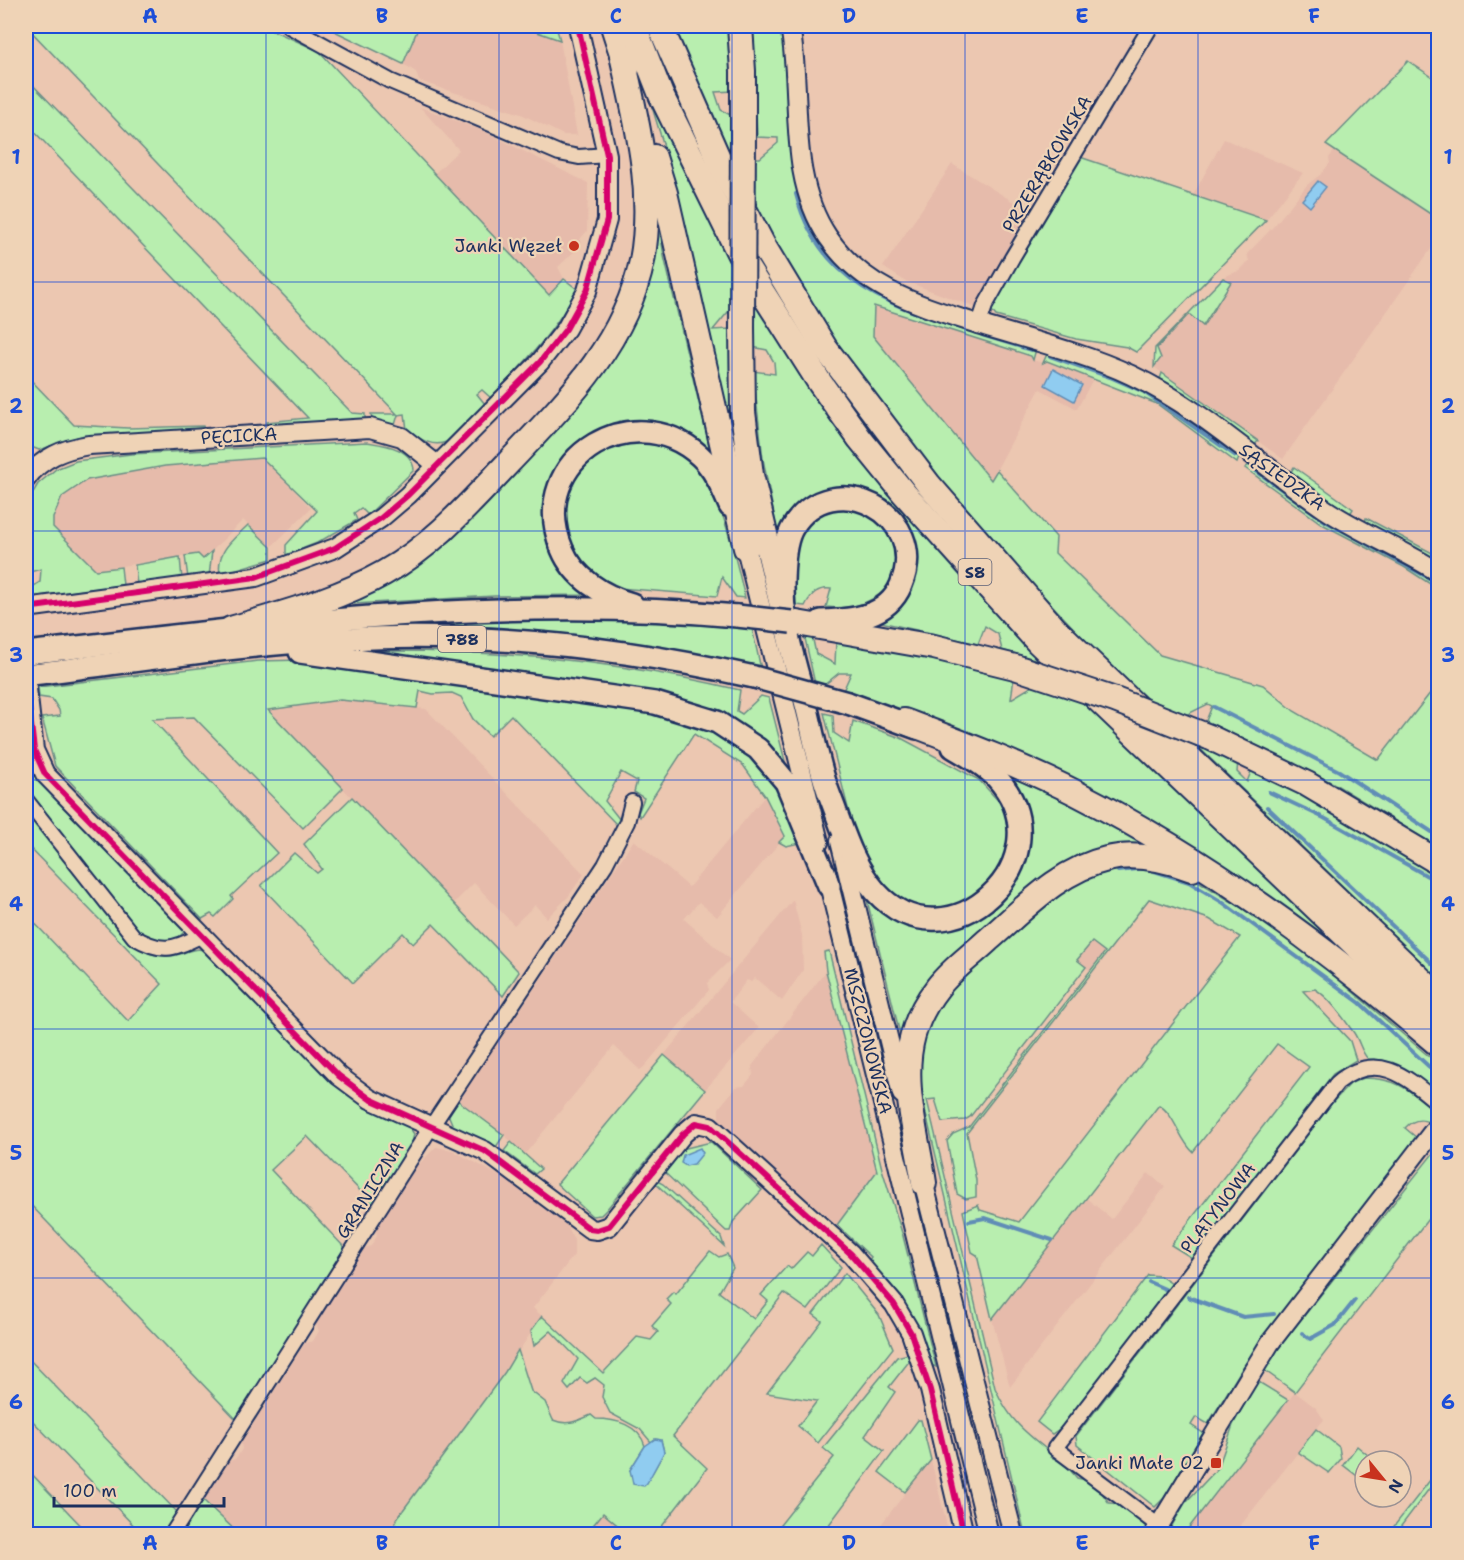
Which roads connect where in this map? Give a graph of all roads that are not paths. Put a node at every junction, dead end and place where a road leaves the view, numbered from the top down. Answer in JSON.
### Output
{"nodes":[{"id":1,"x":289,"y":26,"type":"edge"},
{"id":2,"x":578,"y":26,"type":"edge"},
{"id":3,"x":613,"y":26,"type":"edge"},
{"id":4,"x":634,"y":26,"type":"edge"},
{"id":5,"x":660,"y":26,"type":"edge"},
{"id":6,"x":740,"y":26,"type":"edge"},
{"id":7,"x":790,"y":26,"type":"edge"},
{"id":8,"x":1151,"y":26,"type":"edge"},
{"id":9,"x":622,"y":55,"type":"junction"},
{"id":10,"x":606,"y":154,"type":"junction"},
{"id":11,"x":979,"y":324,"type":"junction"},
{"id":12,"x":437,"y":465,"type":"junction"},
{"id":13,"x":30,"y":473,"type":"edge"},
{"id":14,"x":746,"y":548,"type":"junction"},
{"id":15,"x":1438,"y":572,"type":"edge"},
{"id":16,"x":26,"y":608,"type":"edge"},
{"id":17,"x":647,"y":608,"type":"junction"},
{"id":18,"x":788,"y":620,"type":"junction"},
{"id":19,"x":830,"y":624,"type":"junction"},
{"id":20,"x":233,"y":639,"type":"junction"},
{"id":21,"x":26,"y":653,"type":"edge"},
{"id":22,"x":26,"y":675,"type":"edge"},
{"id":23,"x":26,"y":680,"type":"edge"},
{"id":24,"x":904,"y":722,"type":"junction"},
{"id":25,"x":828,"y":792,"type":"junction"},
{"id":26,"x":26,"y":800,"type":"edge"},
{"id":27,"x":632,"y":802,"type":"dead end"},
{"id":28,"x":1438,"y":862,"type":"edge"},
{"id":29,"x":830,"y":886,"type":"junction"},
{"id":30,"x":1259,"y":902,"type":"junction"},
{"id":31,"x":200,"y":936,"type":"junction"},
{"id":32,"x":1438,"y":996,"type":"edge"},
{"id":33,"x":1438,"y":1024,"type":"edge"},
{"id":34,"x":1438,"y":1044,"type":"edge"},
{"id":35,"x":1438,"y":1103,"type":"edge"},
{"id":36,"x":1438,"y":1125,"type":"edge"},
{"id":37,"x":431,"y":1127,"type":"junction"},
{"id":38,"x":924,"y":1183,"type":"junction"},
{"id":39,"x":1156,"y":1530,"type":"edge"},
{"id":40,"x":172,"y":1534,"type":"edge"},
{"id":41,"x":964,"y":1534,"type":"edge"},
{"id":42,"x":989,"y":1534,"type":"edge"},
{"id":43,"x":1013,"y":1534,"type":"edge"}],
"edges":[{"from":1,"to":10,"type":"street"},
{"from":2,"to":10,"type":"street"},
{"from":3,"to":9,"type":"highway"},
{"from":4,"to":33,"type":"highway","number":"S8"},
{"from":5,"to":32,"type":"highway","number":"S8"},
{"from":6,"to":18,"type":"highway","bridge":true},
{"from":7,"to":11,"type":"street","name":"SĄSIEDZKA"},
{"from":8,"to":11,"type":"street","name":"PRZERĄBKOWSKA"},
{"from":9,"to":14,"type":"highway"},
{"from":9,"to":20,"type":"highway"},
{"from":10,"to":12,"type":"street"},
{"from":11,"to":15,"type":"street","name":"SĄSIEDZKA"},
{"from":12,"to":13,"type":"street","name":"PĘCICKA"},
{"from":12,"to":16,"type":"street"},
{"from":14,"to":17,"type":"main road"},
{"from":14,"to":29,"type":"street","name":"MSZCZONOWSKA"},
{"from":17,"to":18,"type":"main road","bridge":true},
{"from":17,"to":20,"type":"main road","number":"788"},
{"from":18,"to":19,"type":"highway"},
{"from":18,"to":19,"type":"main road"},
{"from":18,"to":25,"type":"main road"},
{"from":19,"to":28,"type":"highway","bridge":true},
{"from":20,"to":21,"type":"main road","number":"788"},
{"from":20,"to":22,"type":"main road","number":"788"},
{"from":20,"to":24,"type":"main road","number":"788","bridge":true},
{"from":20,"to":29,"type":"main road"},
{"from":23,"to":31,"type":"street"},
{"from":24,"to":25,"type":"main road"},
{"from":24,"to":30,"type":"highway"},
{"from":25,"to":38,"type":"street","name":"MSZCZONOWSKA"},
{"from":26,"to":31,"type":"street"},
{"from":27,"to":37,"type":"street","name":"GRANICZNA"},
{"from":29,"to":42,"type":"street","name":"MSZCZONOWSKA"},
{"from":30,"to":34,"type":"highway"},
{"from":30,"to":38,"type":"highway"},
{"from":31,"to":37,"type":"street"},
{"from":35,"to":39,"type":"street","name":"PLATYNOWA"},
{"from":36,"to":39,"type":"street"},
{"from":37,"to":40,"type":"street","name":"GRANICZNA"},
{"from":37,"to":41,"type":"street"},
{"from":38,"to":43,"type":"street","name":"MSZCZONOWSKA"}]}
